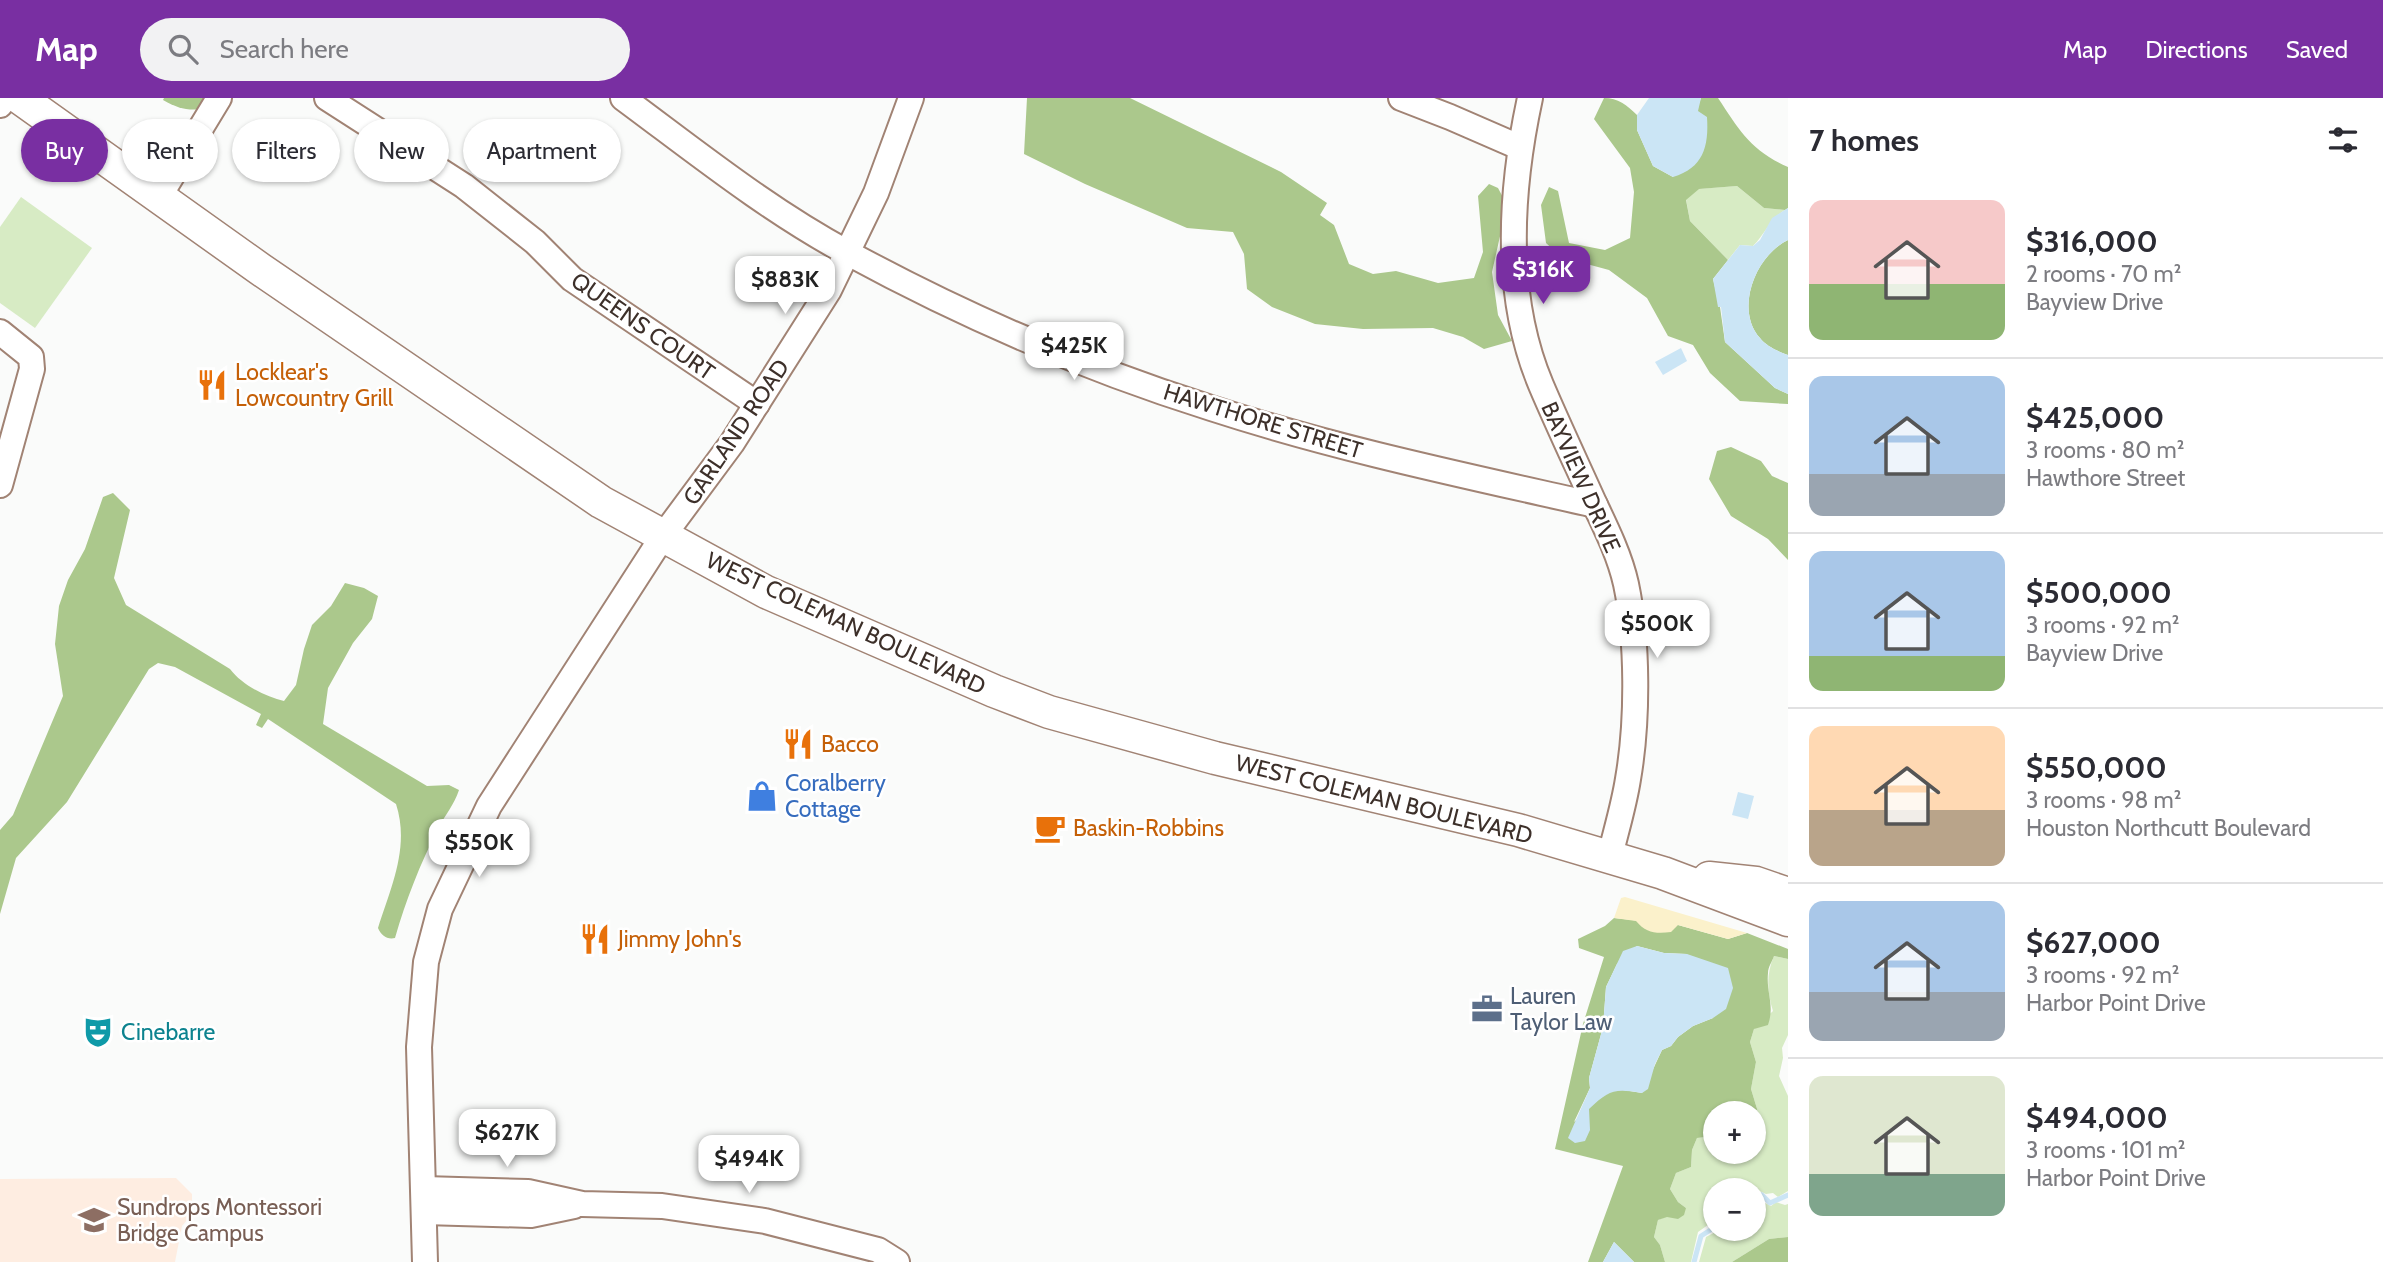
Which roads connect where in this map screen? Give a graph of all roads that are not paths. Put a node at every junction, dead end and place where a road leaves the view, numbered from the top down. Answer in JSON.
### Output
{"nodes":[{"id":1,"x":5,"y":98,"type":"edge"},
{"id":2,"x":20,"y":98,"type":"edge"},
{"id":3,"x":219,"y":98,"type":"edge"},
{"id":4,"x":327,"y":98,"type":"edge"},
{"id":5,"x":624,"y":98,"type":"edge"},
{"id":6,"x":911,"y":98,"type":"edge"},
{"id":7,"x":1401,"y":98,"type":"edge"},
{"id":8,"x":1530,"y":98,"type":"edge"},
{"id":9,"x":0,"y":105,"type":"edge"},
{"id":10,"x":1519,"y":148,"type":"junction"},
{"id":11,"x":159,"y":197,"type":"junction"},
{"id":12,"x":846,"y":252,"type":"junction"},
{"id":13,"x":0,"y":332,"type":"edge"},
{"id":14,"x":757,"y":404,"type":"junction"},
{"id":15,"x":0,"y":485,"type":"edge"},
{"id":16,"x":1595,"y":505,"type":"junction"},
{"id":17,"x":663,"y":536,"type":"junction"},
{"id":18,"x":1610,"y":856,"type":"junction"},
{"id":19,"x":1662,"y":873,"type":"junction"},
{"id":20,"x":1788,"y":894,"type":"edge"},
{"id":21,"x":1788,"y":919,"type":"edge"},
{"id":22,"x":424,"y":1200,"type":"junction"},
{"id":23,"x":425,"y":1262,"type":"edge"},
{"id":24,"x":897,"y":1262,"type":"edge"}],
"edges":[{"from":1,"to":9,"type":"street"},
{"from":2,"to":11,"type":"main road","name":"WEST COLEMAN BOULEVARD"},
{"from":3,"to":11,"type":"street"},
{"from":4,"to":14,"type":"street","name":"QUEENS COURT"},
{"from":5,"to":12,"type":"street","name":"HAWTHORE STREET"},
{"from":6,"to":12,"type":"street","name":"GARLAND ROAD"},
{"from":7,"to":10,"type":"street"},
{"from":8,"to":10,"type":"street","name":"BAYVIEW DRIVE"},
{"from":10,"to":16,"type":"street","name":"BAYVIEW DRIVE"},
{"from":11,"to":17,"type":"main road","name":"WEST COLEMAN BOULEVARD"},
{"from":12,"to":14,"type":"street","name":"GARLAND ROAD"},
{"from":12,"to":16,"type":"street","name":"HAWTHORE STREET"},
{"from":13,"to":15,"type":"street"},
{"from":14,"to":17,"type":"street","name":"GARLAND ROAD"},
{"from":16,"to":18,"type":"street","name":"BAYVIEW DRIVE"},
{"from":17,"to":18,"type":"main road","name":"WEST COLEMAN BOULEVARD"},
{"from":17,"to":22,"type":"street","name":"GARLAND ROAD"},
{"from":18,"to":19,"type":"main road","name":"WEST COLEMAN BOULEVARD"},
{"from":19,"to":20,"type":"main road","name":"WEST COLEMAN BOULEVARD"},
{"from":19,"to":21,"type":"main road","name":"WEST COLEMAN BOULEVARD"},
{"from":22,"to":23,"type":"street","name":"GARLAND ROAD"},
{"from":22,"to":24,"type":"street"}]}
